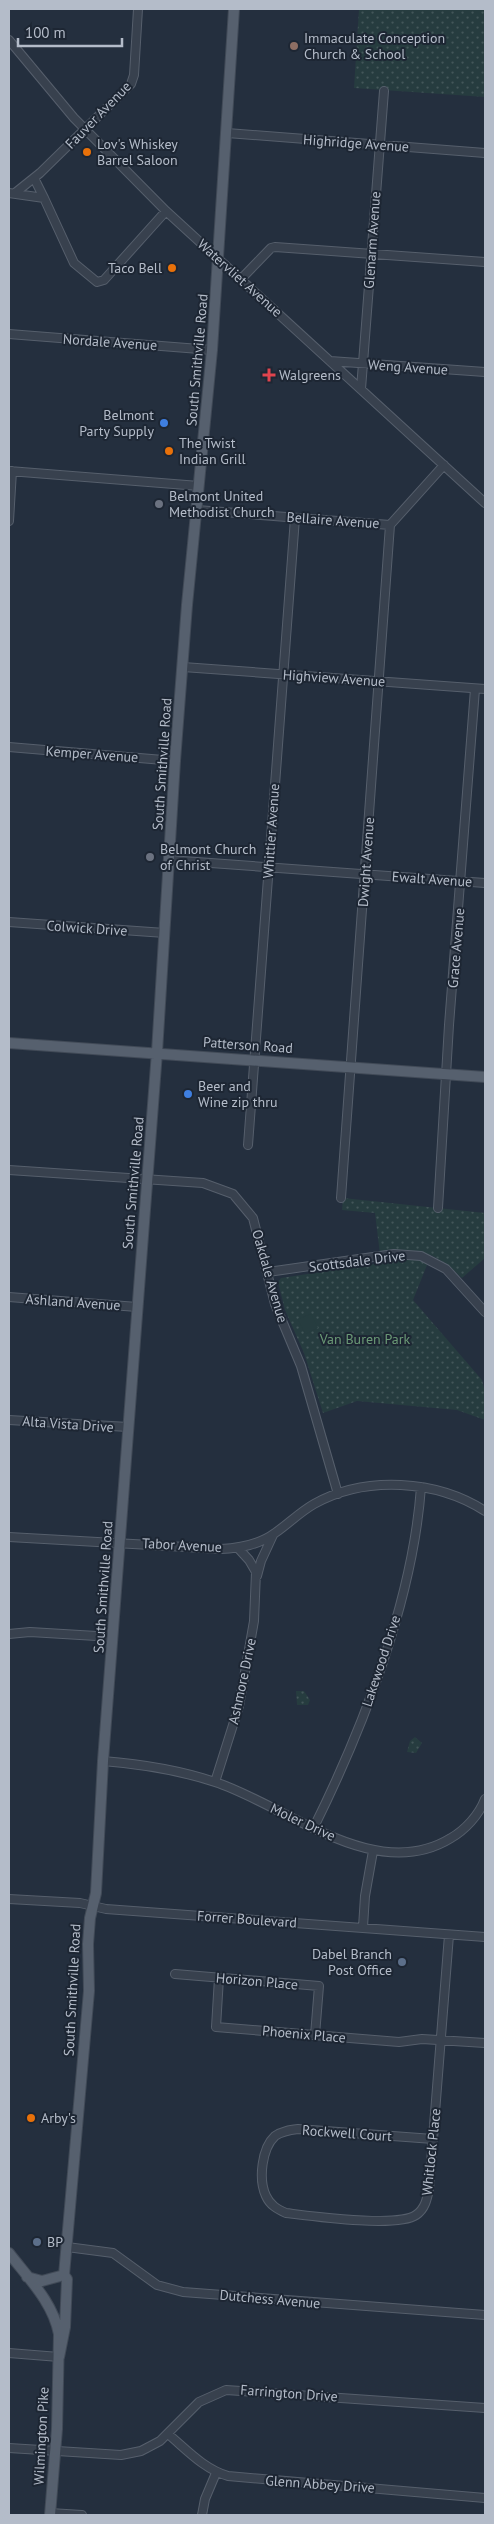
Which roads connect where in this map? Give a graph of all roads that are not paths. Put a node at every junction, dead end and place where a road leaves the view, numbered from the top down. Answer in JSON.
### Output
{"nodes":[{"id":1,"x":138,"y":9,"type":"edge"},
{"id":2,"x":234,"y":9,"type":"edge"},
{"id":3,"x":9,"y":40,"type":"edge"},
{"id":4,"x":384,"y":91,"type":"dead end"},
{"id":5,"x":85,"y":130,"type":"junction"},
{"id":6,"x":227,"y":133,"type":"junction"},
{"id":7,"x":379,"y":144,"type":"junction"},
{"id":8,"x":485,"y":153,"type":"edge"},
{"id":9,"x":34,"y":178,"type":"junction"},
{"id":10,"x":12,"y":193,"type":"edge"},
{"id":11,"x":44,"y":198,"type":"junction"},
{"id":12,"x":166,"y":211,"type":"junction"},
{"id":13,"x":370,"y":254,"type":"junction"},
{"id":14,"x":219,"y":260,"type":"junction"},
{"id":15,"x":485,"y":262,"type":"edge"},
{"id":16,"x":241,"y":279,"type":"junction"},
{"id":17,"x":9,"y":334,"type":"edge"},
{"id":18,"x":212,"y":350,"type":"junction"},
{"id":19,"x":330,"y":361,"type":"junction"},
{"id":20,"x":363,"y":364,"type":"junction"},
{"id":21,"x":485,"y":372,"type":"edge"},
{"id":22,"x":361,"y":389,"type":"junction"},
{"id":23,"x":444,"y":465,"type":"junction"},
{"id":24,"x":10,"y":471,"type":"edge"},
{"id":25,"x":199,"y":486,"type":"junction"},
{"id":26,"x":485,"y":503,"type":"edge"},
{"id":27,"x":197,"y":510,"type":"junction"},
{"id":28,"x":295,"y":518,"type":"junction"},
{"id":29,"x":9,"y":521,"type":"edge"},
{"id":30,"x":390,"y":525,"type":"junction"},
{"id":31,"x":183,"y":667,"type":"junction"},
{"id":32,"x":283,"y":675,"type":"junction"},
{"id":33,"x":379,"y":682,"type":"junction"},
{"id":34,"x":475,"y":688,"type":"junction"},
{"id":35,"x":485,"y":689,"type":"edge"},
{"id":36,"x":9,"y":747,"type":"edge"},
{"id":37,"x":176,"y":761,"type":"junction"},
{"id":38,"x":169,"y":860,"type":"junction"},
{"id":39,"x":268,"y":867,"type":"junction"},
{"id":40,"x":365,"y":874,"type":"junction"},
{"id":41,"x":461,"y":881,"type":"junction"},
{"id":42,"x":485,"y":883,"type":"edge"},
{"id":43,"x":9,"y":922,"type":"edge"},
{"id":44,"x":165,"y":933,"type":"junction"},
{"id":45,"x":9,"y":1043,"type":"edge"},
{"id":46,"x":158,"y":1052,"type":"junction"},
{"id":47,"x":254,"y":1059,"type":"junction"},
{"id":48,"x":350,"y":1067,"type":"junction"},
{"id":49,"x":447,"y":1074,"type":"junction"},
{"id":50,"x":485,"y":1077,"type":"edge"},
{"id":51,"x":248,"y":1145,"type":"dead end"},
{"id":52,"x":9,"y":1170,"type":"edge"},
{"id":53,"x":147,"y":1179,"type":"junction"},
{"id":54,"x":341,"y":1198,"type":"dead end"},
{"id":55,"x":438,"y":1208,"type":"dead end"},
{"id":56,"x":268,"y":1272,"type":"junction"},
{"id":57,"x":9,"y":1298,"type":"edge"},
{"id":58,"x":137,"y":1307,"type":"junction"},
{"id":59,"x":485,"y":1312,"type":"edge"},
{"id":60,"x":9,"y":1420,"type":"edge"},
{"id":61,"x":128,"y":1428,"type":"junction"},
{"id":62,"x":421,"y":1487,"type":"junction"},
{"id":63,"x":338,"y":1494,"type":"junction"},
{"id":64,"x":485,"y":1511,"type":"edge"},
{"id":65,"x":273,"y":1535,"type":"junction"},
{"id":66,"x":9,"y":1537,"type":"edge"},
{"id":67,"x":120,"y":1542,"type":"junction"},
{"id":68,"x":238,"y":1548,"type":"junction"},
{"id":69,"x":257,"y":1578,"type":"junction"},
{"id":70,"x":9,"y":1634,"type":"edge"},
{"id":71,"x":113,"y":1637,"type":"junction"},
{"id":72,"x":103,"y":1761,"type":"junction"},
{"id":73,"x":216,"y":1782,"type":"junction"},
{"id":74,"x":485,"y":1799,"type":"edge"},
{"id":75,"x":314,"y":1827,"type":"junction"},
{"id":76,"x":373,"y":1851,"type":"junction"},
{"id":77,"x":9,"y":1899,"type":"edge"},
{"id":78,"x":93,"y":1906,"type":"junction"},
{"id":79,"x":363,"y":1927,"type":"junction"},
{"id":80,"x":449,"y":1935,"type":"junction"},
{"id":81,"x":485,"y":1937,"type":"edge"},
{"id":82,"x":175,"y":1974,"type":"dead end"},
{"id":83,"x":219,"y":1978,"type":"junction"},
{"id":84,"x":315,"y":2035,"type":"junction"},
{"id":85,"x":441,"y":2039,"type":"junction"},
{"id":86,"x":485,"y":2043,"type":"edge"},
{"id":87,"x":433,"y":2140,"type":"junction"},
{"id":88,"x":270,"y":2203,"type":"joint"},
{"id":89,"x":67,"y":2246,"type":"junction"},
{"id":90,"x":9,"y":2253,"type":"edge"},
{"id":91,"x":64,"y":2275,"type":"junction"},
{"id":92,"x":27,"y":2277,"type":"junction"},
{"id":93,"x":485,"y":2315,"type":"edge"},
{"id":94,"x":9,"y":2353,"type":"edge"},
{"id":95,"x":59,"y":2357,"type":"junction"},
{"id":96,"x":485,"y":2408,"type":"edge"},
{"id":97,"x":168,"y":2434,"type":"junction"},
{"id":98,"x":9,"y":2448,"type":"edge"},
{"id":99,"x":55,"y":2451,"type":"junction"},
{"id":100,"x":216,"y":2473,"type":"junction"},
{"id":101,"x":485,"y":2498,"type":"edge"},
{"id":102,"x":50,"y":2514,"type":"edge"},
{"id":103,"x":82,"y":2515,"type":"edge"},
{"id":104,"x":202,"y":2515,"type":"edge"}],
"edges":[{"from":1,"to":5,"type":"street","name":"Fauver Avenue"},
{"from":2,"to":6,"type":"main road","name":"South Smithville Road"},
{"from":3,"to":5,"type":"street","name":"Watervliet Avenue"},
{"from":4,"to":7,"type":"street","name":"Glenarm Avenue"},
{"from":5,"to":9,"type":"street","name":"Fauver Avenue"},
{"from":5,"to":12,"type":"street","name":"Watervliet Avenue"},
{"from":6,"to":7,"type":"street","name":"Highridge Avenue"},
{"from":6,"to":14,"type":"main road","name":"South Smithville Road"},
{"from":7,"to":8,"type":"street","name":"Highridge Avenue"},
{"from":7,"to":13,"type":"street","name":"Glenarm Avenue"},
{"from":9,"to":10,"type":"street","name":"Fauver Avenue"},
{"from":9,"to":11,"type":"street"},
{"from":10,"to":11,"type":"street"},
{"from":11,"to":12,"type":"street"},
{"from":12,"to":14,"type":"street","name":"Watervliet Avenue"},
{"from":13,"to":15,"type":"street"},
{"from":13,"to":16,"type":"street"},
{"from":13,"to":20,"type":"street","name":"Glenarm Avenue"},
{"from":14,"to":16,"type":"street","name":"Watervliet Avenue"},
{"from":14,"to":18,"type":"main road","name":"South Smithville Road"},
{"from":16,"to":19,"type":"street","name":"Watervliet Avenue"},
{"from":17,"to":18,"type":"street","name":"Nordale Avenue"},
{"from":18,"to":25,"type":"main road","name":"South Smithville Road"},
{"from":19,"to":20,"type":"street","name":"Weng Avenue"},
{"from":19,"to":22,"type":"street","name":"Watervliet Avenue"},
{"from":20,"to":21,"type":"street","name":"Weng Avenue"},
{"from":20,"to":22,"type":"street","name":"Glenarm Avenue"},
{"from":22,"to":23,"type":"street","name":"Watervliet Avenue"},
{"from":23,"to":26,"type":"street","name":"Watervliet Avenue"},
{"from":23,"to":30,"type":"street","name":"Bellaire Avenue"},
{"from":24,"to":25,"type":"street"},
{"from":24,"to":29,"type":"street"},
{"from":25,"to":27,"type":"main road","name":"South Smithville Road"},
{"from":27,"to":28,"type":"street","name":"Bellaire Avenue"},
{"from":27,"to":31,"type":"main road","name":"South Smithville Road"},
{"from":28,"to":30,"type":"street","name":"Bellaire Avenue"},
{"from":28,"to":32,"type":"street","name":"Whittier Avenue"},
{"from":30,"to":33,"type":"street","name":"Dwight Avenue"},
{"from":31,"to":32,"type":"street","name":"Highview Avenue"},
{"from":31,"to":37,"type":"main road","name":"South Smithville Road"},
{"from":32,"to":33,"type":"street","name":"Highview Avenue"},
{"from":32,"to":39,"type":"street","name":"Whittier Avenue"},
{"from":33,"to":34,"type":"street","name":"Highview Avenue"},
{"from":33,"to":40,"type":"street","name":"Dwight Avenue"},
{"from":34,"to":35,"type":"street","name":"Highview Avenue"},
{"from":34,"to":41,"type":"street","name":"Grace Avenue"},
{"from":36,"to":37,"type":"street","name":"Kemper Avenue"},
{"from":37,"to":38,"type":"main road","name":"South Smithville Road"},
{"from":38,"to":39,"type":"street","name":"Ewalt Avenue"},
{"from":38,"to":44,"type":"main road","name":"South Smithville Road"},
{"from":39,"to":40,"type":"street","name":"Ewalt Avenue"},
{"from":39,"to":47,"type":"street","name":"Whittier Avenue"},
{"from":40,"to":41,"type":"street","name":"Ewalt Avenue"},
{"from":40,"to":48,"type":"street","name":"Dwight Avenue"},
{"from":41,"to":42,"type":"street","name":"Ewalt Avenue"},
{"from":41,"to":49,"type":"street","name":"Grace Avenue"},
{"from":43,"to":44,"type":"street","name":"Colwick Drive"},
{"from":44,"to":46,"type":"main road","name":"South Smithville Road"},
{"from":45,"to":46,"type":"main road","name":"Patterson Road"},
{"from":46,"to":47,"type":"main road","name":"Patterson Road"},
{"from":46,"to":53,"type":"main road","name":"South Smithville Road"},
{"from":47,"to":48,"type":"main road","name":"Patterson Road"},
{"from":47,"to":51,"type":"street","name":"Whittier Avenue"},
{"from":48,"to":49,"type":"main road","name":"Patterson Road"},
{"from":48,"to":54,"type":"street","name":"Dwight Avenue"},
{"from":49,"to":50,"type":"main road","name":"Patterson Road"},
{"from":49,"to":55,"type":"street","name":"Grace Avenue"},
{"from":52,"to":53,"type":"street","name":"Oakdale Avenue"},
{"from":53,"to":56,"type":"street","name":"Oakdale Avenue"},
{"from":53,"to":58,"type":"main road","name":"South Smithville Road"},
{"from":56,"to":59,"type":"street","name":"Scottsdale Drive"},
{"from":56,"to":63,"type":"street","name":"Oakdale Avenue"},
{"from":57,"to":58,"type":"street","name":"Ashland Avenue"},
{"from":58,"to":61,"type":"main road","name":"South Smithville Road"},
{"from":60,"to":61,"type":"street","name":"Alta Vista Drive"},
{"from":61,"to":67,"type":"main road","name":"South Smithville Road"},
{"from":62,"to":63,"type":"street","name":"Tabor Avenue"},
{"from":62,"to":64,"type":"street","name":"Tabor Avenue"},
{"from":62,"to":75,"type":"street","name":"Lakewood Drive"},
{"from":63,"to":65,"type":"street","name":"Tabor Avenue"},
{"from":65,"to":68,"type":"street","name":"Tabor Avenue"},
{"from":65,"to":69,"type":"street","name":"Ashmore Drive"},
{"from":66,"to":67,"type":"street","name":"Tabor Avenue"},
{"from":67,"to":68,"type":"street","name":"Tabor Avenue"},
{"from":67,"to":71,"type":"main road","name":"South Smithville Road"},
{"from":68,"to":69,"type":"street"},
{"from":69,"to":73,"type":"street","name":"Ashmore Drive"},
{"from":70,"to":71,"type":"street"},
{"from":71,"to":72,"type":"main road","name":"South Smithville Road"},
{"from":72,"to":73,"type":"street","name":"Moler Drive"},
{"from":72,"to":78,"type":"main road","name":"South Smithville Road"},
{"from":73,"to":75,"type":"street","name":"Moler Drive"},
{"from":74,"to":76,"type":"street","name":"Moler Drive"},
{"from":75,"to":76,"type":"street","name":"Moler Drive"},
{"from":76,"to":79,"type":"street"},
{"from":77,"to":78,"type":"street","name":"Forrer Boulevard"},
{"from":78,"to":79,"type":"street","name":"Forrer Boulevard"},
{"from":78,"to":89,"type":"main road","name":"South Smithville Road"},
{"from":79,"to":80,"type":"street","name":"Forrer Boulevard"},
{"from":80,"to":81,"type":"street","name":"Forrer Boulevard"},
{"from":80,"to":85,"type":"street","name":"Whitlock Place"},
{"from":82,"to":83,"type":"street","name":"Horizon Place"},
{"from":83,"to":84,"type":"street","name":"Phoenix Place"},
{"from":83,"to":84,"type":"street","name":"Horizon Place"},
{"from":84,"to":85,"type":"street","name":"Phoenix Place"},
{"from":85,"to":86,"type":"street","name":"Phoenix Place"},
{"from":85,"to":87,"type":"street","name":"Whitlock Place"},
{"from":87,"to":88,"type":"street","name":"Whitlock Place"},
{"from":87,"to":88,"type":"street","name":"Rockwell Court"},
{"from":89,"to":91,"type":"main road","name":"South Smithville Road"},
{"from":89,"to":93,"type":"street","name":"Dutchess Avenue"},
{"from":90,"to":92,"type":"main road"},
{"from":91,"to":92,"type":"main road"},
{"from":91,"to":95,"type":"main road","name":"South Smithville Road"},
{"from":92,"to":95,"type":"main road"},
{"from":94,"to":95,"type":"street"},
{"from":95,"to":99,"type":"main road","name":"Wilmington Pike"},
{"from":96,"to":97,"type":"street","name":"Farrington Drive"},
{"from":97,"to":99,"type":"street","name":"Farrington Drive"},
{"from":97,"to":100,"type":"street","name":"Glenn Abbey Drive"},
{"from":98,"to":99,"type":"street","name":"Farrington Drive"},
{"from":99,"to":102,"type":"main road","name":"Wilmington Pike"},
{"from":100,"to":101,"type":"street","name":"Glenn Abbey Drive"},
{"from":100,"to":104,"type":"street"},
{"from":102,"to":103,"type":"street"}]}
